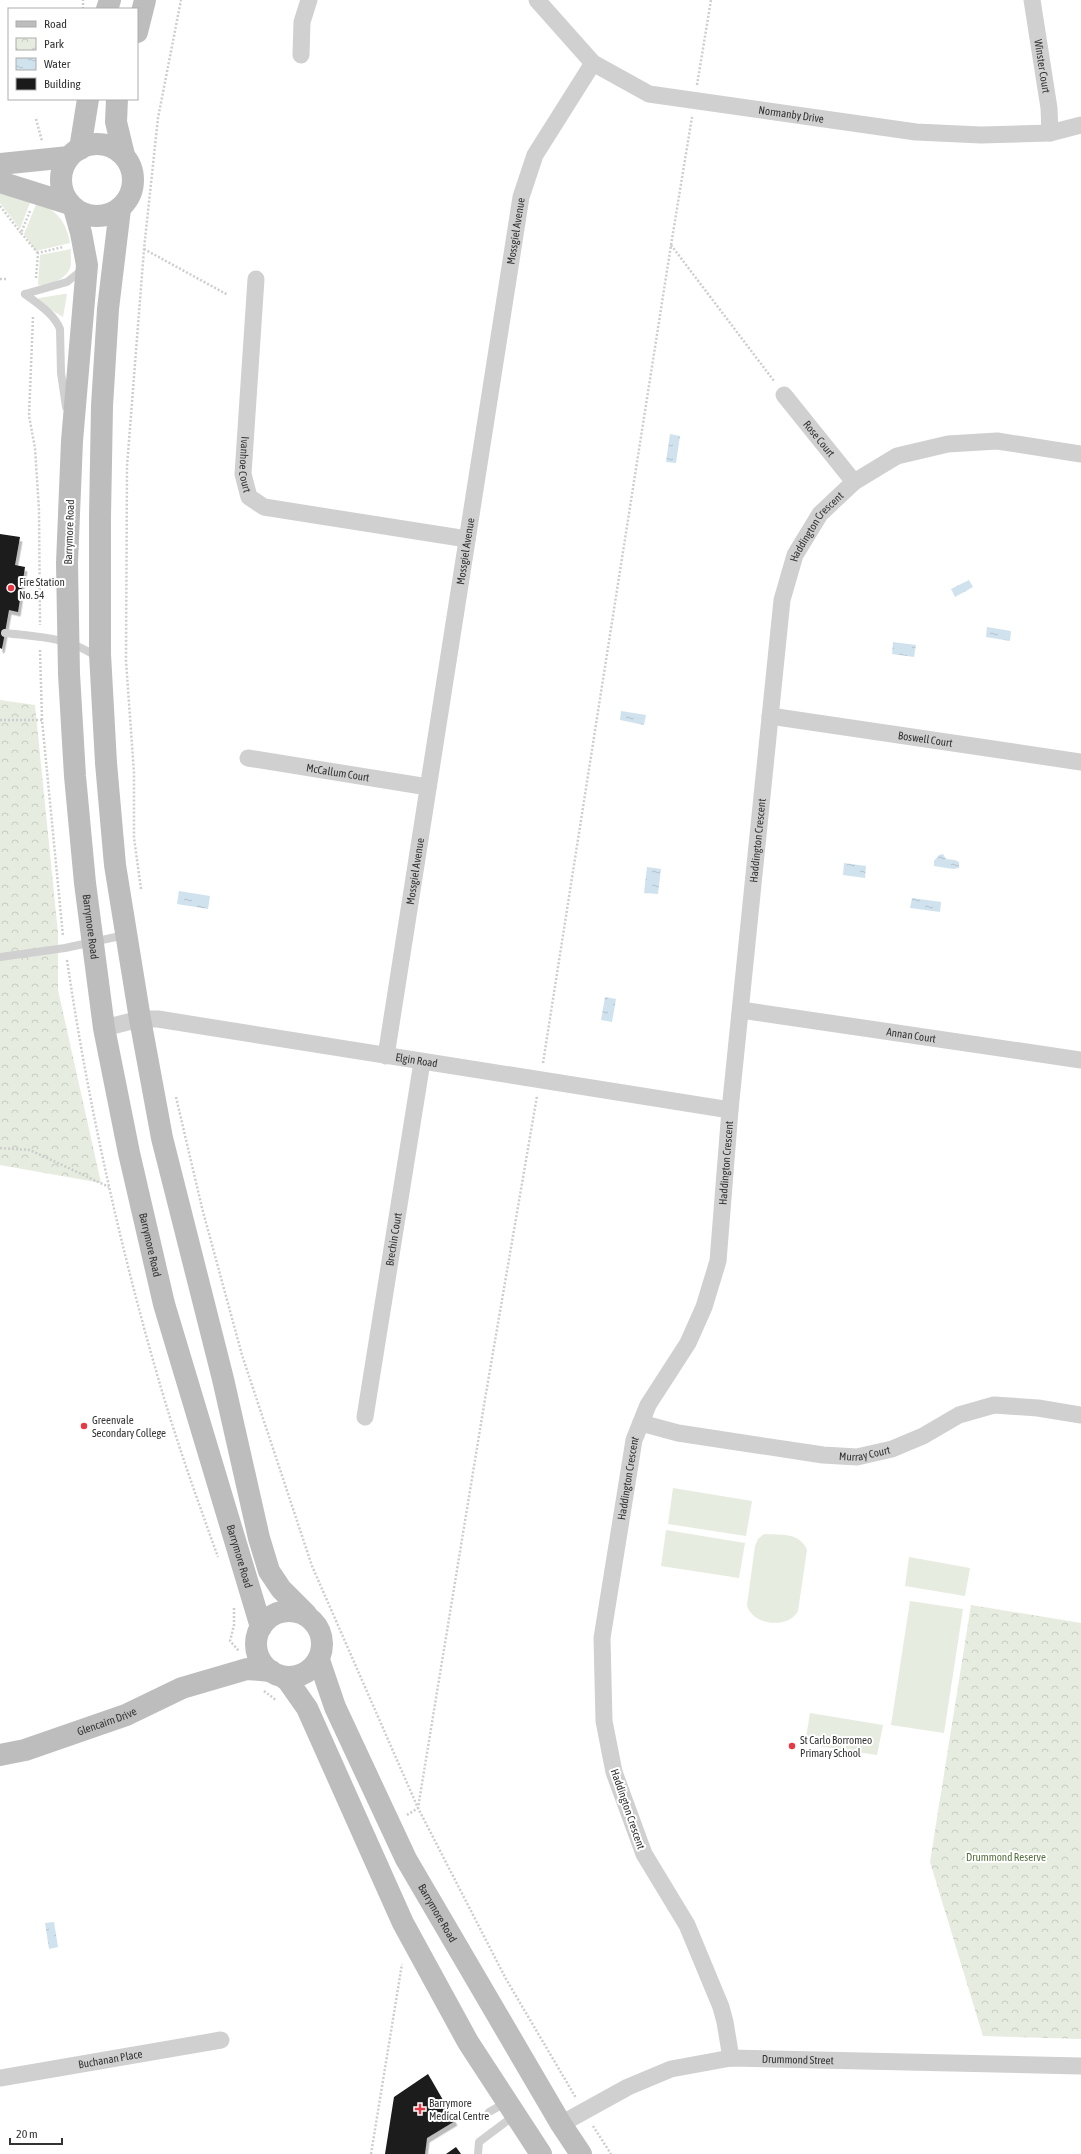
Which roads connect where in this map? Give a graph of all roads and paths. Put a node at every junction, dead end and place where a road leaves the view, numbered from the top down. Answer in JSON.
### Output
{"nodes":[{"id":1,"x":145,"y":0,"type":"edge"},
{"id":2,"x":180,"y":0,"type":"edge"},
{"id":3,"x":309,"y":0,"type":"edge"},
{"id":4,"x":538,"y":0,"type":"edge"},
{"id":5,"x":711,"y":0,"type":"edge"},
{"id":6,"x":1032,"y":0,"type":"edge"},
{"id":7,"x":138,"y":28,"type":"edge"},
{"id":8,"x":301,"y":54,"type":"dead end"},
{"id":9,"x":592,"y":63,"type":"junction"},
{"id":10,"x":88,"y":100,"type":"edge"},
{"id":11,"x":117,"y":100,"type":"edge"},
{"id":12,"x":695,"y":101,"type":"junction"},
{"id":13,"x":36,"y":119,"type":"dead end"},
{"id":14,"x":1081,"y":125,"type":"edge"},
{"id":15,"x":1050,"y":133,"type":"junction"},
{"id":16,"x":43,"y":145,"type":"dead end"},
{"id":17,"x":74,"y":153,"type":"junction"},
{"id":18,"x":124,"y":156,"type":"junction"},
{"id":19,"x":0,"y":164,"type":"edge"},
{"id":20,"x":0,"y":182,"type":"edge"},
{"id":21,"x":0,"y":206,"type":"edge"},
{"id":22,"x":72,"y":206,"type":"junction"},
{"id":23,"x":31,"y":209,"type":"dead end"},
{"id":24,"x":120,"y":209,"type":"junction"},
{"id":25,"x":21,"y":233,"type":"junction"},
{"id":26,"x":671,"y":245,"type":"junction"},
{"id":27,"x":69,"y":246,"type":"dead end"},
{"id":28,"x":144,"y":248,"type":"junction"},
{"id":29,"x":38,"y":253,"type":"junction"},
{"id":30,"x":86,"y":265,"type":"junction"},
{"id":31,"x":0,"y":279,"type":"edge"},
{"id":32,"x":6,"y":279,"type":"dead end"},
{"id":33,"x":256,"y":279,"type":"dead end"},
{"id":34,"x":35,"y":292,"type":"junction"},
{"id":35,"x":228,"y":295,"type":"dead end"},
{"id":36,"x":35,"y":302,"type":"junction"},
{"id":37,"x":784,"y":395,"type":"joint"},
{"id":38,"x":32,"y":424,"type":"dead end"},
{"id":39,"x":72,"y":441,"type":"junction"},
{"id":40,"x":1081,"y":454,"type":"edge"},
{"id":41,"x":854,"y":482,"type":"junction"},
{"id":42,"x":467,"y":539,"type":"junction"},
{"id":43,"x":5,"y":633,"type":"dead end"},
{"id":44,"x":68,"y":641,"type":"junction"},
{"id":45,"x":101,"y":659,"type":"junction"},
{"id":46,"x":770,"y":716,"type":"junction"},
{"id":47,"x":0,"y":720,"type":"edge"},
{"id":48,"x":42,"y":720,"type":"dead end"},
{"id":49,"x":248,"y":758,"type":"dead end"},
{"id":50,"x":1081,"y":762,"type":"edge"},
{"id":51,"x":428,"y":787,"type":"junction"},
{"id":52,"x":141,"y":892,"type":"dead end"},
{"id":53,"x":126,"y":935,"type":"junction"},
{"id":54,"x":93,"y":941,"type":"junction"},
{"id":55,"x":0,"y":957,"type":"edge"},
{"id":56,"x":741,"y":1010,"type":"junction"},
{"id":57,"x":140,"y":1019,"type":"junction"},
{"id":58,"x":104,"y":1028,"type":"junction"},
{"id":59,"x":386,"y":1056,"type":"junction"},
{"id":60,"x":1081,"y":1060,"type":"edge"},
{"id":61,"x":422,"y":1062,"type":"junction"},
{"id":62,"x":540,"y":1081,"type":"junction"},
{"id":63,"x":176,"y":1094,"type":"dead end"},
{"id":64,"x":730,"y":1110,"type":"junction"},
{"id":65,"x":0,"y":1148,"type":"edge"},
{"id":66,"x":109,"y":1187,"type":"dead end"},
{"id":67,"x":1081,"y":1415,"type":"edge"},
{"id":68,"x":365,"y":1417,"type":"dead end"},
{"id":69,"x":641,"y":1423,"type":"junction"},
{"id":70,"x":306,"y":1614,"type":"junction"},
{"id":71,"x":259,"y":1634,"type":"junction"},
{"id":72,"x":319,"y":1660,"type":"junction"},
{"id":73,"x":277,"y":1674,"type":"junction"},
{"id":74,"x":210,"y":1679,"type":"junction"},
{"id":75,"x":0,"y":1755,"type":"edge"},
{"id":76,"x":418,"y":1808,"type":"junction"},
{"id":77,"x":389,"y":1824,"type":"junction"},
{"id":78,"x":403,"y":1961,"type":"dead end"},
{"id":79,"x":221,"y":2040,"type":"dead end"},
{"id":80,"x":731,"y":2058,"type":"junction"},
{"id":81,"x":1081,"y":2066,"type":"edge"},
{"id":82,"x":0,"y":2078,"type":"edge"},
{"id":83,"x":504,"y":2110,"type":"junction"},
{"id":84,"x":584,"y":2112,"type":"junction"},
{"id":85,"x":561,"y":2124,"type":"junction"},
{"id":86,"x":537,"y":2148,"type":"edge"},
{"id":87,"x":371,"y":2154,"type":"edge"},
{"id":88,"x":478,"y":2154,"type":"edge"},
{"id":89,"x":581,"y":2154,"type":"edge"},
{"id":90,"x":611,"y":2154,"type":"edge"}],
"edges":[{"from":1,"to":7,"type":"street"},
{"from":2,"to":28,"type":"path"},
{"from":3,"to":8,"type":"street"},
{"from":4,"to":9,"type":"street","name":"Normanby Drive"},
{"from":5,"to":12,"type":"path"},
{"from":6,"to":15,"type":"street","name":"Winster Court"},
{"from":9,"to":12,"type":"street","name":"Normanby Drive"},
{"from":9,"to":42,"type":"street","name":"Mossgiel Avenue"},
{"from":10,"to":17,"type":"street"},
{"from":11,"to":18,"type":"street"},
{"from":12,"to":15,"type":"street","name":"Normanby Drive"},
{"from":12,"to":26,"type":"path"},
{"from":13,"to":16,"type":"path"},
{"from":14,"to":15,"type":"street","name":"Normanby Drive"},
{"from":17,"to":18,"type":"street"},
{"from":17,"to":19,"type":"street"},
{"from":17,"to":22,"type":"street"},
{"from":18,"to":24,"type":"street"},
{"from":20,"to":22,"type":"street"},
{"from":21,"to":25,"type":"path"},
{"from":22,"to":24,"type":"street"},
{"from":22,"to":30,"type":"street","name":"Barrymore Road"},
{"from":23,"to":25,"type":"path"},
{"from":24,"to":45,"type":"street"},
{"from":25,"to":29,"type":"path"},
{"from":26,"to":37,"type":"path"},
{"from":26,"to":62,"type":"path"},
{"from":27,"to":29,"type":"path"},
{"from":28,"to":35,"type":"path"},
{"from":28,"to":52,"type":"path"},
{"from":29,"to":34,"type":"path"},
{"from":30,"to":34,"type":"lane"},
{"from":30,"to":39,"type":"street","name":"Barrymore Road"},
{"from":31,"to":32,"type":"path"},
{"from":33,"to":42,"type":"street","name":"Ivanhoe Court"},
{"from":34,"to":36,"type":"lane"},
{"from":36,"to":38,"type":"path"},
{"from":36,"to":39,"type":"lane"},
{"from":37,"to":41,"type":"street","name":"Rose Court"},
{"from":39,"to":44,"type":"street","name":"Barrymore Road"},
{"from":40,"to":41,"type":"street","name":"Haddington Crescent"},
{"from":41,"to":46,"type":"street","name":"Haddington Crescent"},
{"from":42,"to":51,"type":"street","name":"Mossgiel Avenue"},
{"from":43,"to":44,"type":"lane"},
{"from":44,"to":45,"type":"lane"},
{"from":44,"to":54,"type":"street","name":"Barrymore Road"},
{"from":45,"to":53,"type":"street"},
{"from":46,"to":50,"type":"street","name":"Boswell Court"},
{"from":46,"to":56,"type":"street","name":"Haddington Crescent"},
{"from":47,"to":48,"type":"path"},
{"from":49,"to":51,"type":"street","name":"McCallum Court"},
{"from":51,"to":59,"type":"street","name":"Mossgiel Avenue"},
{"from":53,"to":54,"type":"lane"},
{"from":53,"to":57,"type":"street"},
{"from":54,"to":55,"type":"lane"},
{"from":54,"to":58,"type":"street","name":"Barrymore Road"},
{"from":56,"to":60,"type":"street","name":"Annan Court"},
{"from":56,"to":64,"type":"street","name":"Haddington Crescent"},
{"from":57,"to":58,"type":"street","name":"Elgin Road"},
{"from":57,"to":59,"type":"street","name":"Elgin Road"},
{"from":57,"to":70,"type":"street"},
{"from":58,"to":71,"type":"street","name":"Barrymore Road"},
{"from":59,"to":61,"type":"street","name":"Elgin Road"},
{"from":61,"to":62,"type":"street","name":"Elgin Road"},
{"from":61,"to":68,"type":"street","name":"Brechin Court"},
{"from":62,"to":64,"type":"street","name":"Elgin Road"},
{"from":62,"to":76,"type":"path"},
{"from":63,"to":76,"type":"path"},
{"from":64,"to":69,"type":"street","name":"Haddington Crescent"},
{"from":65,"to":66,"type":"path"},
{"from":67,"to":69,"type":"street","name":"Murray Court"},
{"from":69,"to":80,"type":"street","name":"Haddington Crescent"},
{"from":70,"to":71,"type":"street"},
{"from":70,"to":72,"type":"street"},
{"from":71,"to":73,"type":"street"},
{"from":71,"to":74,"type":"street","name":"Glencairn Drive"},
{"from":72,"to":73,"type":"street"},
{"from":72,"to":77,"type":"street","name":"Barrymore Road"},
{"from":73,"to":74,"type":"street","name":"Glencairn Drive"},
{"from":73,"to":83,"type":"street"},
{"from":74,"to":75,"type":"street","name":"Glencairn Drive"},
{"from":76,"to":77,"type":"path"},
{"from":76,"to":84,"type":"path"},
{"from":77,"to":85,"type":"street","name":"Barrymore Road"},
{"from":78,"to":87,"type":"path"},
{"from":79,"to":82,"type":"street","name":"Buchanan Place"},
{"from":80,"to":81,"type":"street","name":"Drummond Street"},
{"from":80,"to":84,"type":"street","name":"Drummond Street"},
{"from":83,"to":86,"type":"street"},
{"from":83,"to":88,"type":"lane"},
{"from":84,"to":85,"type":"street","name":"Drummond Street"},
{"from":84,"to":90,"type":"path"},
{"from":85,"to":86,"type":"street","name":"Drummond Street"},
{"from":85,"to":89,"type":"street","name":"Barrymore Road"}]}
